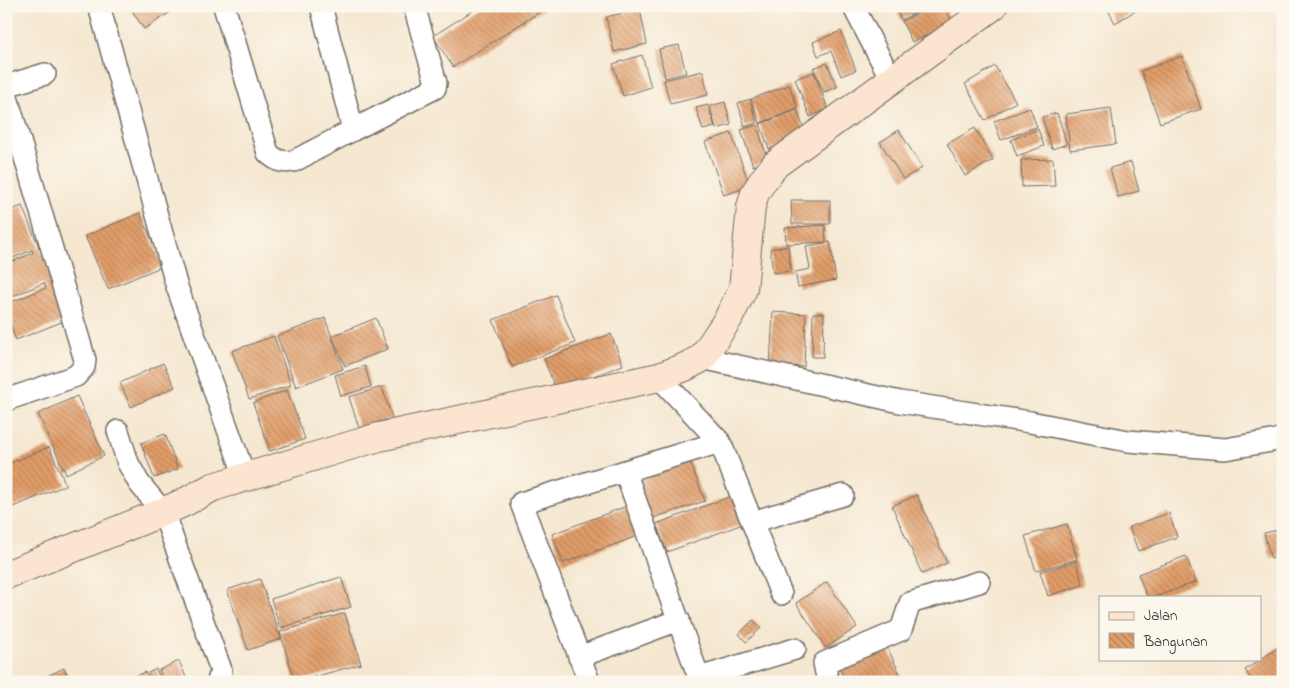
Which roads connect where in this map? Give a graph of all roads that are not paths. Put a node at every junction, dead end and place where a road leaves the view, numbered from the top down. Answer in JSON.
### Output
{"nodes":[{"id":1,"x":99,"y":6,"type":"edge"},
{"id":2,"x":224,"y":6,"type":"edge"},
{"id":3,"x":321,"y":6,"type":"edge"},
{"id":4,"x":414,"y":6,"type":"edge"},
{"id":5,"x":853,"y":6,"type":"edge"},
{"id":6,"x":993,"y":6,"type":"edge"},
{"id":7,"x":45,"y":74,"type":"dead end"},
{"id":8,"x":892,"y":81,"type":"junction"},
{"id":9,"x":6,"y":86,"type":"edge"},
{"id":10,"x":6,"y":94,"type":"edge"},
{"id":11,"x":352,"y":130,"type":"junction"},
{"id":12,"x":702,"y":358,"type":"junction"},
{"id":13,"x":659,"y":376,"type":"junction"},
{"id":14,"x":6,"y":400,"type":"edge"},
{"id":15,"x":118,"y":431,"type":"dead end"},
{"id":16,"x":1283,"y":437,"type":"edge"},
{"id":17,"x":720,"y":442,"type":"junction"},
{"id":18,"x":625,"y":471,"type":"junction"},
{"id":19,"x":245,"y":477,"type":"junction"},
{"id":20,"x":844,"y":495,"type":"dead end"},
{"id":21,"x":162,"y":512,"type":"junction"},
{"id":22,"x":752,"y":522,"type":"junction"},
{"id":23,"x":8,"y":572,"type":"edge"},
{"id":24,"x":979,"y":582,"type":"dead end"},
{"id":25,"x":781,"y":594,"type":"dead end"},
{"id":26,"x":679,"y":620,"type":"junction"},
{"id":27,"x":795,"y":649,"type":"dead end"},
{"id":28,"x":579,"y":657,"type":"junction"},
{"id":29,"x":588,"y":679,"type":"dead end"},
{"id":30,"x":218,"y":682,"type":"edge"},
{"id":31,"x":828,"y":682,"type":"edge"}],
"edges":[{"from":1,"to":19,"type":"street"},
{"from":2,"to":11,"type":"street"},
{"from":3,"to":11,"type":"street"},
{"from":4,"to":11,"type":"street"},
{"from":5,"to":8,"type":"street"},
{"from":6,"to":8,"type":"street"},
{"from":7,"to":9,"type":"street"},
{"from":8,"to":12,"type":"street"},
{"from":10,"to":14,"type":"street"},
{"from":12,"to":13,"type":"street"},
{"from":12,"to":16,"type":"street"},
{"from":13,"to":17,"type":"street"},
{"from":13,"to":19,"type":"street"},
{"from":15,"to":21,"type":"street"},
{"from":17,"to":18,"type":"street"},
{"from":17,"to":22,"type":"street"},
{"from":18,"to":26,"type":"street"},
{"from":18,"to":28,"type":"street"},
{"from":19,"to":21,"type":"street"},
{"from":20,"to":22,"type":"street"},
{"from":21,"to":23,"type":"street"},
{"from":21,"to":30,"type":"street"},
{"from":22,"to":25,"type":"street"},
{"from":24,"to":31,"type":"street"},
{"from":26,"to":27,"type":"street"},
{"from":26,"to":28,"type":"street"},
{"from":28,"to":29,"type":"street"}]}
